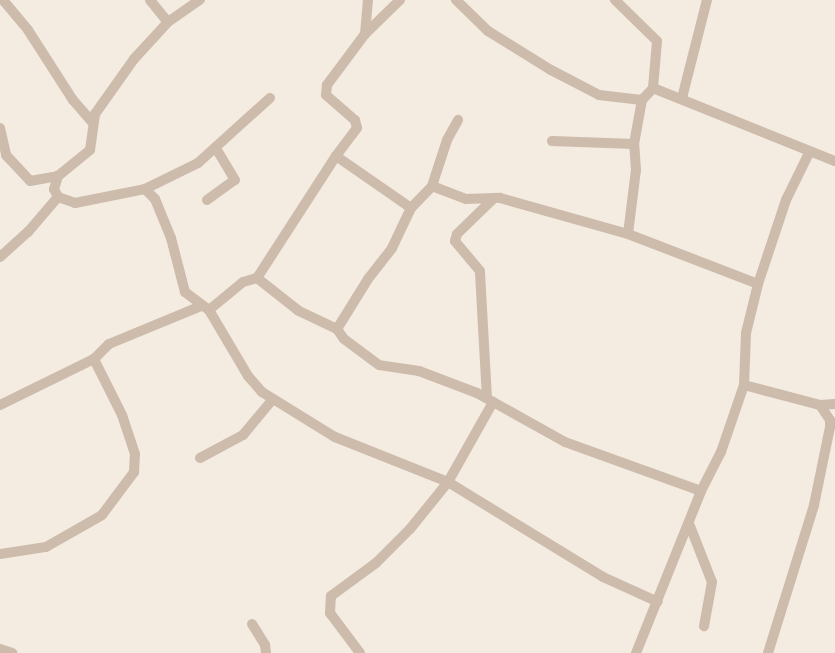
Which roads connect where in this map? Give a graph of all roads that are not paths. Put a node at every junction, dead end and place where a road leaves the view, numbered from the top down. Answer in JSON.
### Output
{"nodes":[{"id":1,"x":3,"y":0,"type":"edge"},
{"id":2,"x":150,"y":0,"type":"edge"},
{"id":3,"x":200,"y":0,"type":"edge"},
{"id":4,"x":368,"y":0,"type":"edge"},
{"id":5,"x":400,"y":0,"type":"edge"},
{"id":6,"x":456,"y":0,"type":"edge"},
{"id":7,"x":615,"y":0,"type":"edge"},
{"id":8,"x":707,"y":0,"type":"edge"},
{"id":9,"x":168,"y":22,"type":"junction"},
{"id":10,"x":366,"y":34,"type":"junction"},
{"id":11,"x":653,"y":88,"type":"junction"},
{"id":12,"x":270,"y":98,"type":"dead end"},
{"id":13,"x":682,"y":98,"type":"junction"},
{"id":14,"x":642,"y":100,"type":"junction"},
{"id":15,"x":458,"y":120,"type":"dead end"},
{"id":16,"x":91,"y":121,"type":"junction"},
{"id":17,"x":0,"y":128,"type":"edge"},
{"id":18,"x":552,"y":141,"type":"dead end"},
{"id":19,"x":634,"y":144,"type":"junction"},
{"id":20,"x":216,"y":148,"type":"junction"},
{"id":21,"x":809,"y":153,"type":"junction"},
{"id":22,"x":336,"y":156,"type":"junction"},
{"id":23,"x":835,"y":161,"type":"edge"},
{"id":24,"x":58,"y":176,"type":"junction"},
{"id":25,"x":432,"y":186,"type":"junction"},
{"id":26,"x":145,"y":189,"type":"junction"},
{"id":27,"x":58,"y":197,"type":"junction"},
{"id":28,"x":207,"y":200,"type":"dead end"},
{"id":29,"x":492,"y":200,"type":"junction"},
{"id":30,"x":411,"y":208,"type":"junction"},
{"id":31,"x":628,"y":234,"type":"junction"},
{"id":32,"x":0,"y":257,"type":"edge"},
{"id":33,"x":257,"y":278,"type":"junction"},
{"id":34,"x":758,"y":284,"type":"junction"},
{"id":35,"x":205,"y":308,"type":"junction"},
{"id":36,"x":337,"y":329,"type":"junction"},
{"id":37,"x":94,"y":359,"type":"junction"},
{"id":38,"x":744,"y":385,"type":"junction"},
{"id":39,"x":273,"y":399,"type":"junction"},
{"id":40,"x":490,"y":400,"type":"junction"},
{"id":41,"x":835,"y":404,"type":"edge"},
{"id":42,"x":0,"y":405,"type":"edge"},
{"id":43,"x":820,"y":405,"type":"junction"},
{"id":44,"x":200,"y":458,"type":"dead end"},
{"id":45,"x":448,"y":482,"type":"junction"},
{"id":46,"x":701,"y":491,"type":"junction"},
{"id":47,"x":690,"y":526,"type":"junction"},
{"id":48,"x":0,"y":554,"type":"edge"},
{"id":49,"x":658,"y":602,"type":"junction"},
{"id":50,"x":252,"y":624,"type":"dead end"},
{"id":51,"x":704,"y":626,"type":"dead end"},
{"id":52,"x":0,"y":649,"type":"edge"},
{"id":53,"x":12,"y":653,"type":"edge"},
{"id":54,"x":266,"y":653,"type":"edge"},
{"id":55,"x":360,"y":653,"type":"edge"},
{"id":56,"x":636,"y":653,"type":"edge"},
{"id":57,"x":768,"y":653,"type":"edge"}],
"edges":[{"from":1,"to":16,"type":"street"},
{"from":2,"to":9,"type":"street"},
{"from":3,"to":9,"type":"street"},
{"from":4,"to":10,"type":"street"},
{"from":5,"to":10,"type":"street"},
{"from":6,"to":14,"type":"street"},
{"from":7,"to":11,"type":"street"},
{"from":8,"to":13,"type":"street"},
{"from":9,"to":16,"type":"street"},
{"from":10,"to":22,"type":"street"},
{"from":11,"to":13,"type":"street"},
{"from":11,"to":14,"type":"street"},
{"from":12,"to":20,"type":"street"},
{"from":13,"to":21,"type":"street"},
{"from":14,"to":19,"type":"street"},
{"from":15,"to":25,"type":"street"},
{"from":16,"to":24,"type":"street"},
{"from":17,"to":24,"type":"street"},
{"from":18,"to":19,"type":"street"},
{"from":19,"to":31,"type":"street"},
{"from":20,"to":26,"type":"street"},
{"from":20,"to":28,"type":"street"},
{"from":21,"to":23,"type":"street"},
{"from":21,"to":34,"type":"street"},
{"from":22,"to":30,"type":"street"},
{"from":22,"to":33,"type":"street"},
{"from":24,"to":27,"type":"street"},
{"from":25,"to":29,"type":"street"},
{"from":25,"to":30,"type":"street"},
{"from":26,"to":27,"type":"street"},
{"from":26,"to":35,"type":"street"},
{"from":27,"to":32,"type":"street"},
{"from":29,"to":31,"type":"street"},
{"from":29,"to":40,"type":"street"},
{"from":30,"to":36,"type":"street"},
{"from":31,"to":34,"type":"street"},
{"from":33,"to":35,"type":"street"},
{"from":33,"to":36,"type":"street"},
{"from":34,"to":38,"type":"street"},
{"from":35,"to":37,"type":"street"},
{"from":35,"to":39,"type":"street"},
{"from":36,"to":40,"type":"street"},
{"from":37,"to":42,"type":"street"},
{"from":37,"to":48,"type":"street"},
{"from":38,"to":43,"type":"street"},
{"from":38,"to":46,"type":"street"},
{"from":39,"to":44,"type":"street"},
{"from":39,"to":45,"type":"street"},
{"from":40,"to":45,"type":"street"},
{"from":40,"to":46,"type":"street"},
{"from":41,"to":43,"type":"street"},
{"from":43,"to":57,"type":"street"},
{"from":45,"to":49,"type":"street"},
{"from":45,"to":55,"type":"street"},
{"from":46,"to":47,"type":"street"},
{"from":47,"to":49,"type":"street"},
{"from":47,"to":51,"type":"street"},
{"from":49,"to":56,"type":"street"},
{"from":50,"to":54,"type":"street"},
{"from":52,"to":53,"type":"street"}]}
